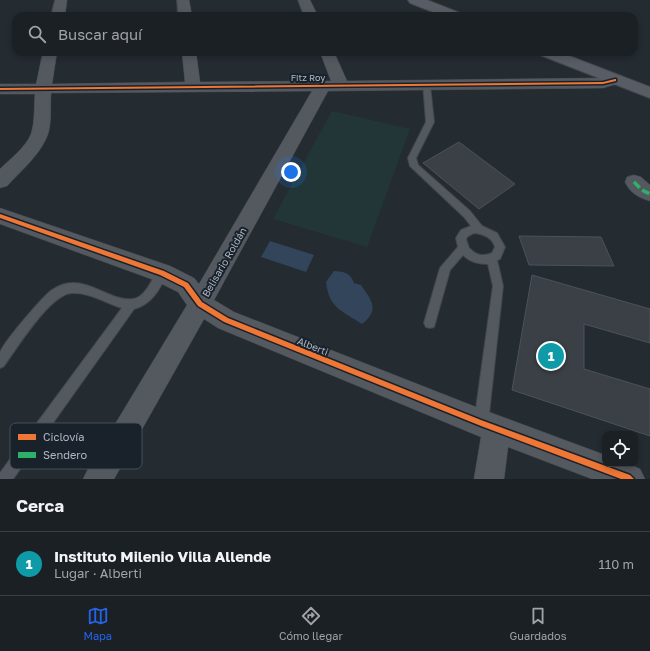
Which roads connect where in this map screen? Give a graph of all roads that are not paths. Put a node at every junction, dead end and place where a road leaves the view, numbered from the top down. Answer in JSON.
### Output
{"nodes":[{"id":1,"x":61,"y":0,"type":"edge"},
{"id":2,"x":183,"y":0,"type":"edge"},
{"id":3,"x":304,"y":0,"type":"edge"},
{"id":4,"x":415,"y":0,"type":"edge"},
{"id":5,"x":59,"y":12,"type":"edge"},
{"id":6,"x":184,"y":12,"type":"edge"},
{"id":7,"x":309,"y":12,"type":"edge"},
{"id":8,"x":445,"y":12,"type":"edge"},
{"id":9,"x":49,"y":56,"type":"edge"},
{"id":10,"x":189,"y":56,"type":"edge"},
{"id":11,"x":328,"y":56,"type":"edge"},
{"id":12,"x":555,"y":56,"type":"edge"},
{"id":13,"x":615,"y":80,"type":"junction"},
{"id":14,"x":426,"y":85,"type":"junction"},
{"id":15,"x":193,"y":86,"type":"junction"},
{"id":16,"x":332,"y":86,"type":"junction"},
{"id":17,"x":0,"y":89,"type":"edge"},
{"id":18,"x":43,"y":89,"type":"junction"},
{"id":19,"x":650,"y":93,"type":"edge"},
{"id":20,"x":0,"y":181,"type":"edge"},
{"id":21,"x":634,"y":182,"type":"dead end"},
{"id":22,"x":650,"y":194,"type":"edge"},
{"id":23,"x":0,"y":216,"type":"edge"},
{"id":24,"x":479,"y":229,"type":"junction"},
{"id":25,"x":463,"y":248,"type":"junction"},
{"id":26,"x":492,"y":259,"type":"junction"},
{"id":27,"x":162,"y":273,"type":"junction"},
{"id":28,"x":200,"y":304,"type":"junction"},
{"id":29,"x":130,"y":306,"type":"junction"},
{"id":30,"x":430,"y":323,"type":"dead end"},
{"id":31,"x":0,"y":362,"type":"edge"},
{"id":32,"x":45,"y":423,"type":"edge"},
{"id":33,"x":131,"y":423,"type":"edge"},
{"id":34,"x":488,"y":426,"type":"junction"},
{"id":35,"x":11,"y":469,"type":"edge"},
{"id":36,"x":104,"y":469,"type":"edge"},
{"id":37,"x":4,"y":479,"type":"edge"},
{"id":38,"x":98,"y":479,"type":"edge"},
{"id":39,"x":490,"y":479,"type":"edge"},
{"id":40,"x":630,"y":479,"type":"edge"}],
"edges":[{"from":1,"to":5,"type":"street"},
{"from":2,"to":6,"type":"street"},
{"from":3,"to":7,"type":"street"},
{"from":4,"to":8,"type":"main road"},
{"from":9,"to":18,"type":"street"},
{"from":10,"to":15,"type":"street"},
{"from":11,"to":16,"type":"street"},
{"from":12,"to":13,"type":"main road"},
{"from":13,"to":14,"type":"street","name":"Fitz Roy"},
{"from":13,"to":19,"type":"main road"},
{"from":14,"to":16,"type":"street","name":"Fitz Roy"},
{"from":14,"to":24,"type":"lane"},
{"from":15,"to":16,"type":"street","name":"Fitz Roy"},
{"from":15,"to":18,"type":"street","name":"Fitz Roy"},
{"from":16,"to":28,"type":"street","name":"Belisario Roldán"},
{"from":17,"to":18,"type":"street","name":"Fitz Roy"},
{"from":18,"to":20,"type":"street"},
{"from":21,"to":22,"type":"street"},
{"from":23,"to":27,"type":"street","name":"Alberti"},
{"from":24,"to":25,"type":"lane"},
{"from":24,"to":26,"type":"lane"},
{"from":25,"to":26,"type":"lane"},
{"from":25,"to":30,"type":"lane"},
{"from":26,"to":34,"type":"lane"},
{"from":27,"to":28,"type":"street","name":"Alberti"},
{"from":27,"to":29,"type":"lane"},
{"from":28,"to":33,"type":"street","name":"Belisario Roldán"},
{"from":28,"to":34,"type":"street","name":"Alberti"},
{"from":29,"to":31,"type":"lane"},
{"from":29,"to":32,"type":"lane"},
{"from":34,"to":39,"type":"street"},
{"from":34,"to":40,"type":"street","name":"Alberti"},
{"from":35,"to":37,"type":"lane"},
{"from":36,"to":38,"type":"street","name":"Belisario Roldán"}]}
